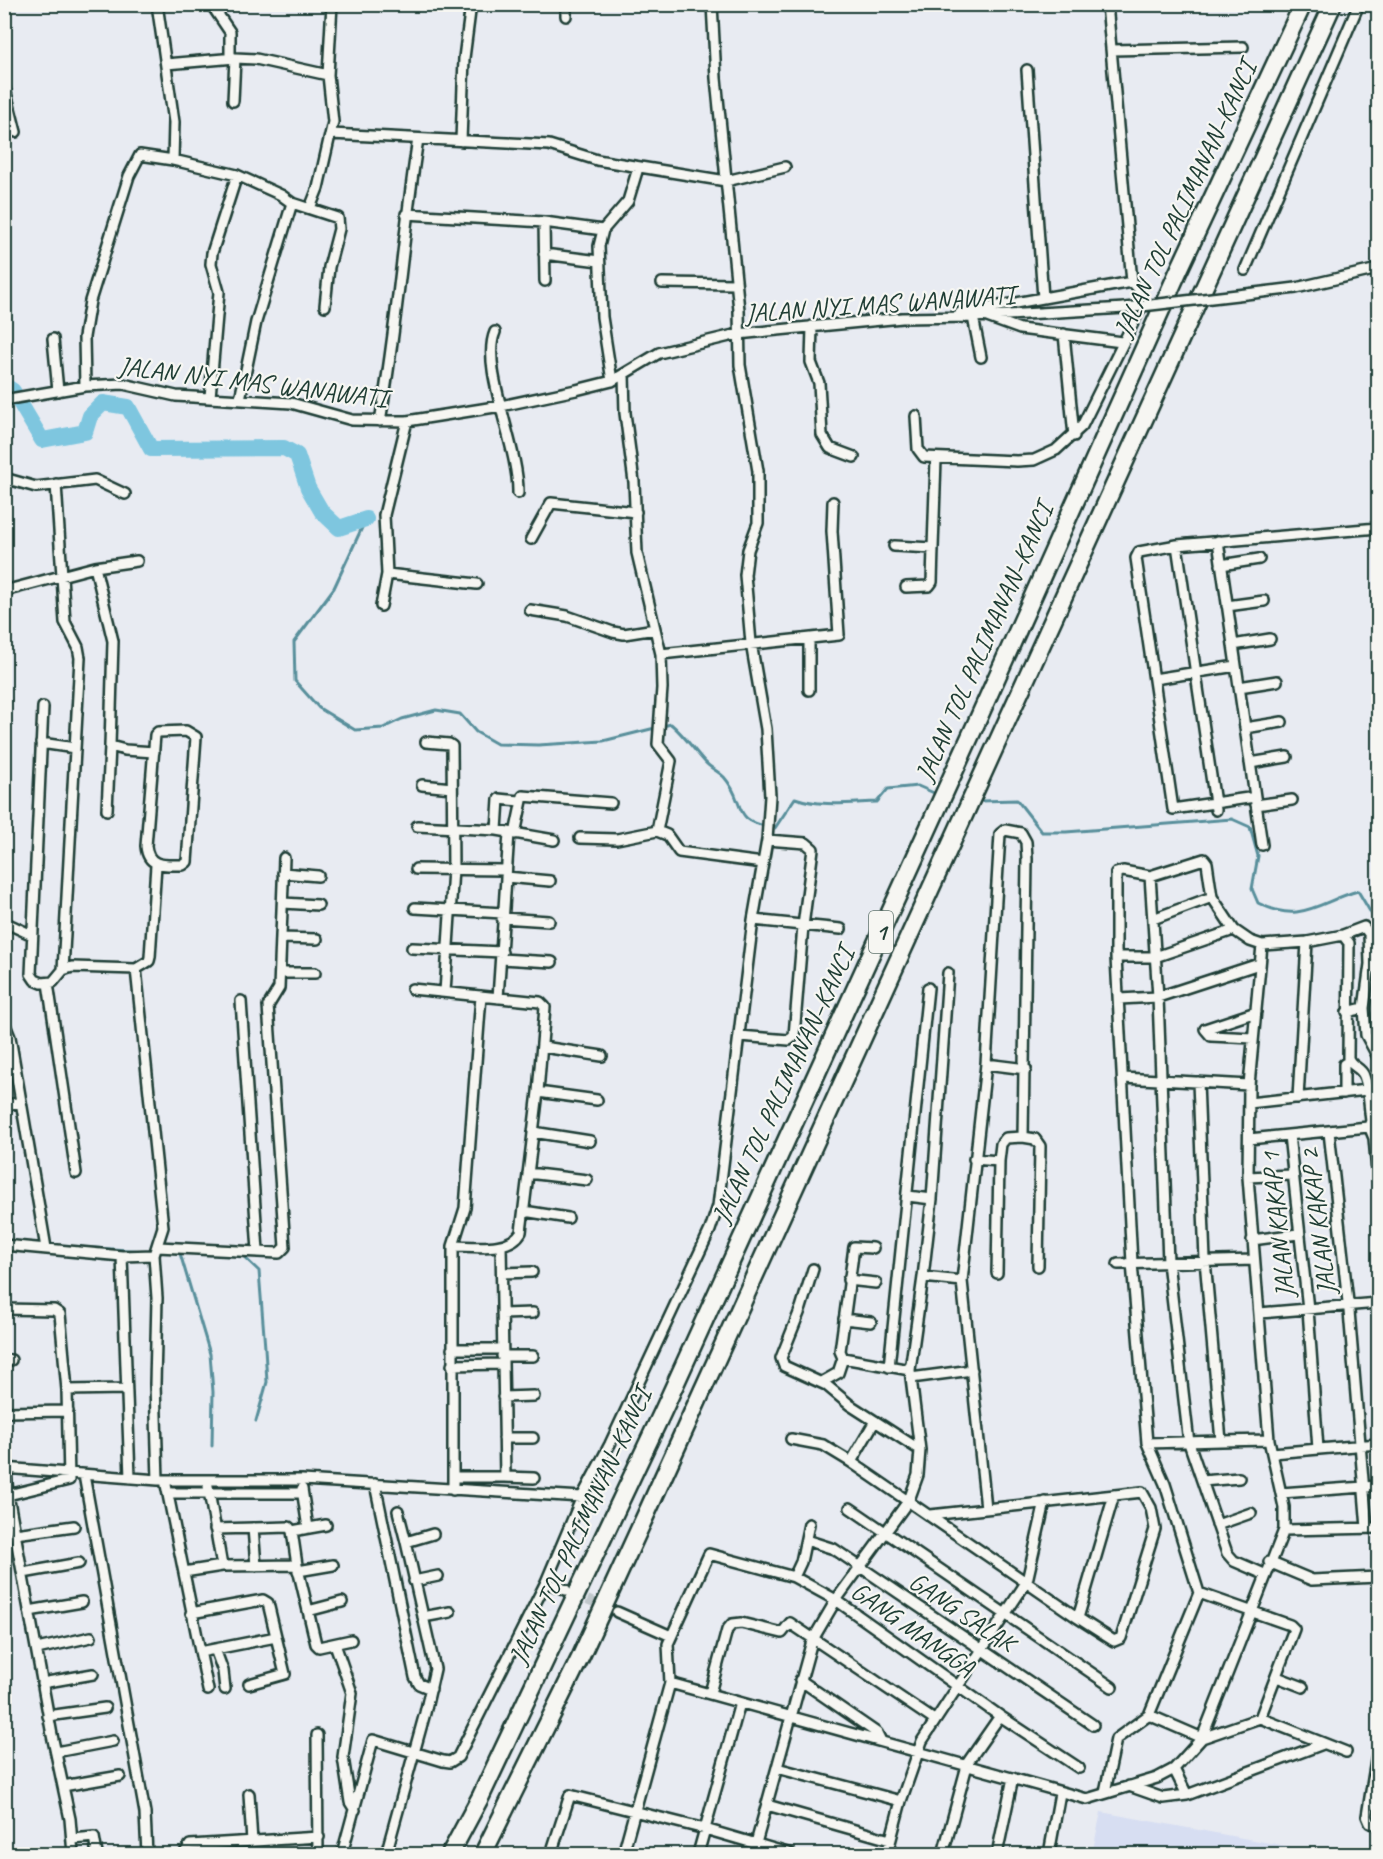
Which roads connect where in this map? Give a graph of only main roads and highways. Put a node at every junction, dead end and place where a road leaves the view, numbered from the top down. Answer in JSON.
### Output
{"nodes":[{"id":1,"x":1303,"y":4,"type":"edge"},
{"id":2,"x":1333,"y":4,"type":"edge"},
{"id":3,"x":450,"y":1854,"type":"edge"},
{"id":4,"x":483,"y":1854,"type":"edge"}],
"edges":[{"from":1,"to":3,"type":"highway","name":"JALAN TOL PALIMANAN–KANCI","number":"1"},
{"from":2,"to":4,"type":"highway","name":"JALAN TOL PALIMANAN–KANCI","number":"1"}]}
